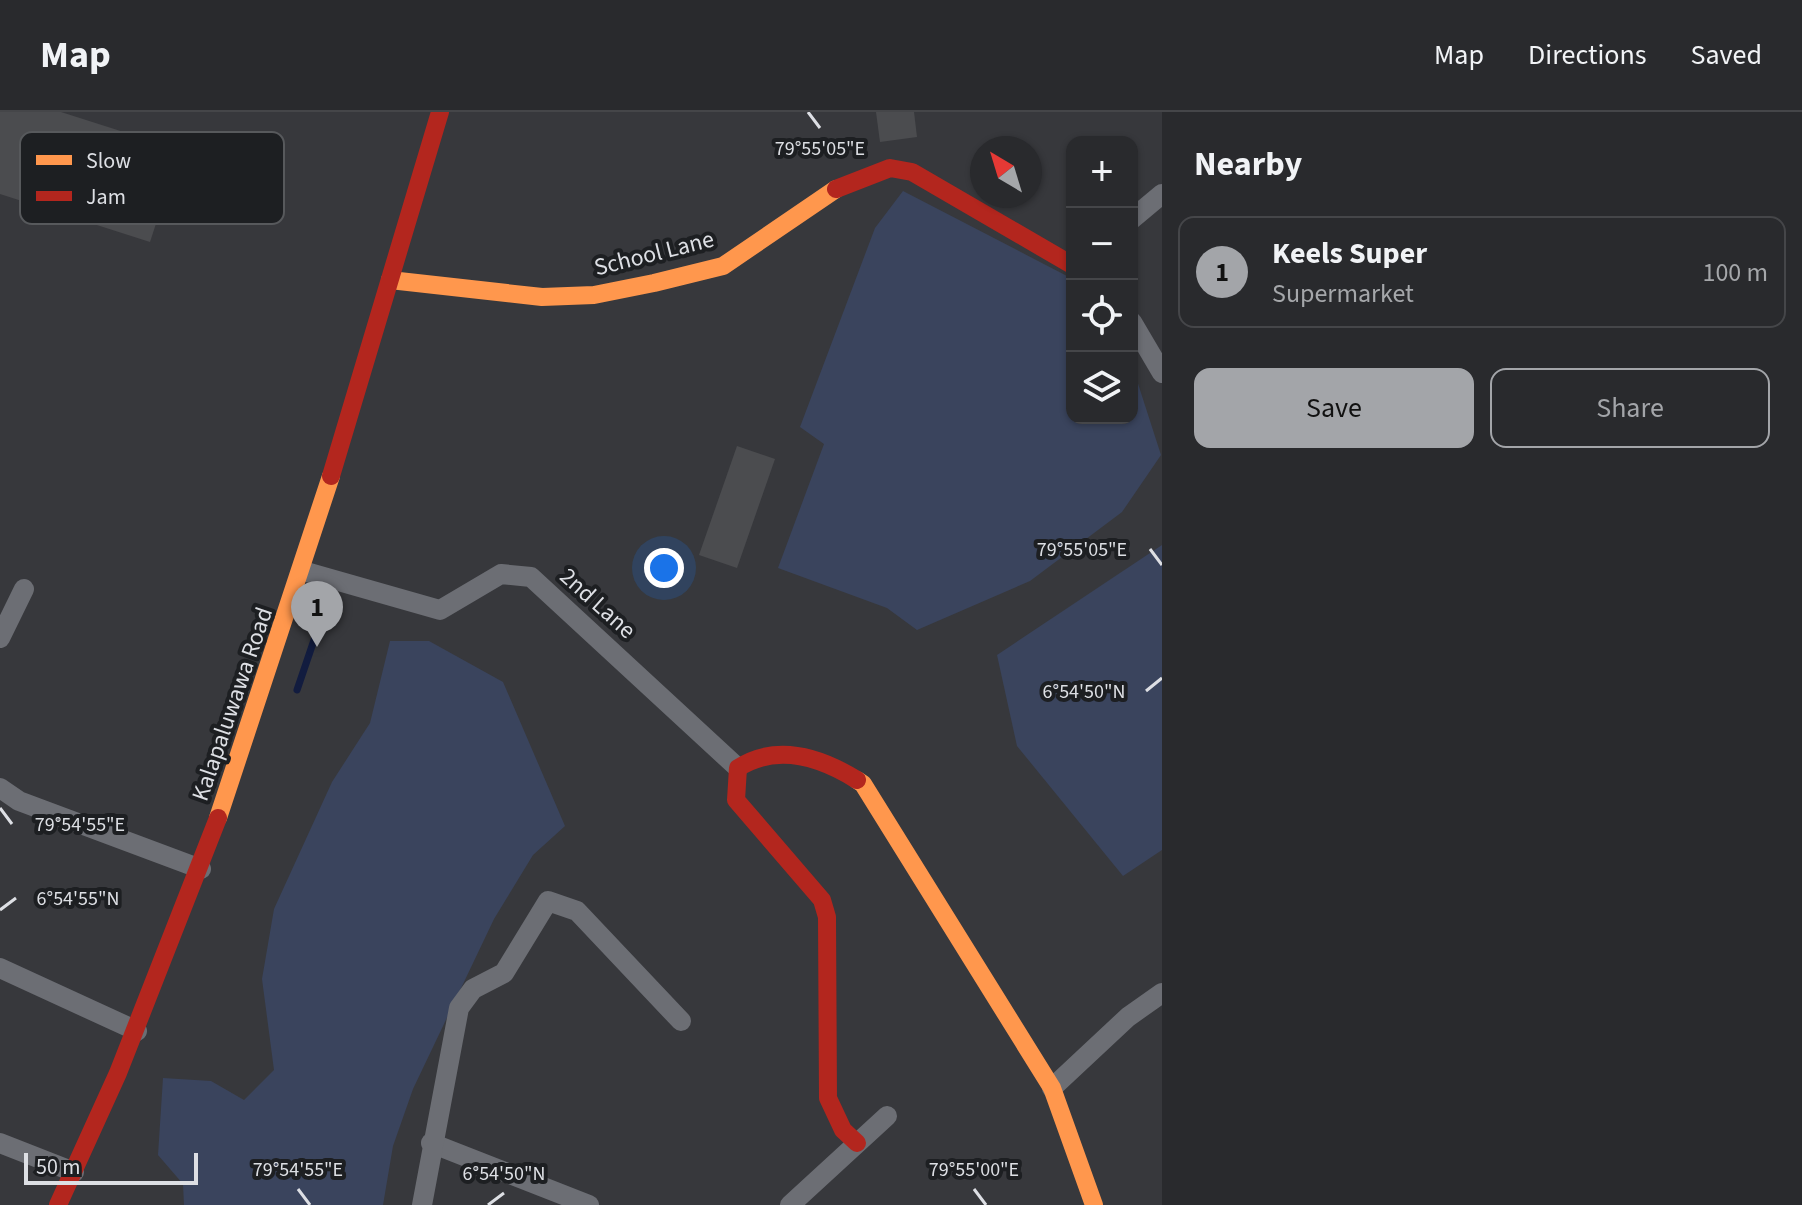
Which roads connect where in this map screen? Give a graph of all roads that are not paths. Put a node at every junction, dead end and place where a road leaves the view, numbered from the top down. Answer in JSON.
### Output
{"nodes":[{"id":1,"x":440,"y":112,"type":"edge"},
{"id":2,"x":1162,"y":194,"type":"edge"},
{"id":3,"x":1138,"y":214,"type":"edge"},
{"id":4,"x":1066,"y":262,"type":"edge"},
{"id":5,"x":390,"y":280,"type":"junction"},
{"id":6,"x":1138,"y":332,"type":"edge"},
{"id":7,"x":1162,"y":373,"type":"edge"},
{"id":8,"x":303,"y":571,"type":"junction"},
{"id":9,"x":24,"y":589,"type":"dead end"},
{"id":10,"x":0,"y":638,"type":"edge"},
{"id":11,"x":738,"y":768,"type":"junction"},
{"id":12,"x":0,"y":788,"type":"edge"},
{"id":13,"x":201,"y":869,"type":"junction"},
{"id":14,"x":0,"y":968,"type":"edge"},
{"id":15,"x":1162,"y":993,"type":"edge"},
{"id":16,"x":681,"y":1021,"type":"dead end"},
{"id":17,"x":137,"y":1031,"type":"junction"},
{"id":18,"x":1052,"y":1088,"type":"junction"},
{"id":19,"x":887,"y":1116,"type":"dead end"},
{"id":20,"x":0,"y":1143,"type":"edge"},
{"id":21,"x":431,"y":1143,"type":"junction"},
{"id":22,"x":857,"y":1143,"type":"junction"},
{"id":23,"x":74,"y":1172,"type":"junction"},
{"id":24,"x":58,"y":1205,"type":"edge"},
{"id":25,"x":422,"y":1205,"type":"edge"},
{"id":26,"x":589,"y":1205,"type":"edge"},
{"id":27,"x":790,"y":1205,"type":"edge"},
{"id":28,"x":1094,"y":1205,"type":"edge"}],
"edges":[{"from":1,"to":5,"type":"street","name":"Kalapaluwawa Road"},
{"from":2,"to":3,"type":"street"},
{"from":4,"to":5,"type":"street","name":"School Lane"},
{"from":5,"to":8,"type":"street","name":"Kalapaluwawa Road"},
{"from":6,"to":7,"type":"street"},
{"from":8,"to":11,"type":"street","name":"2nd Lane"},
{"from":8,"to":13,"type":"street","name":"Kalapaluwawa Road"},
{"from":9,"to":10,"type":"street"},
{"from":11,"to":18,"type":"street"},
{"from":11,"to":22,"type":"street"},
{"from":12,"to":13,"type":"street"},
{"from":13,"to":17,"type":"street","name":"Kalapaluwawa Road"},
{"from":14,"to":17,"type":"street"},
{"from":15,"to":18,"type":"street"},
{"from":16,"to":21,"type":"street"},
{"from":17,"to":23,"type":"street","name":"Kalapaluwawa Road"},
{"from":18,"to":28,"type":"street"},
{"from":19,"to":22,"type":"street"},
{"from":20,"to":23,"type":"street"},
{"from":21,"to":25,"type":"street"},
{"from":21,"to":26,"type":"street"},
{"from":22,"to":27,"type":"street"},
{"from":23,"to":24,"type":"street","name":"Kalapaluwawa Road"}]}
